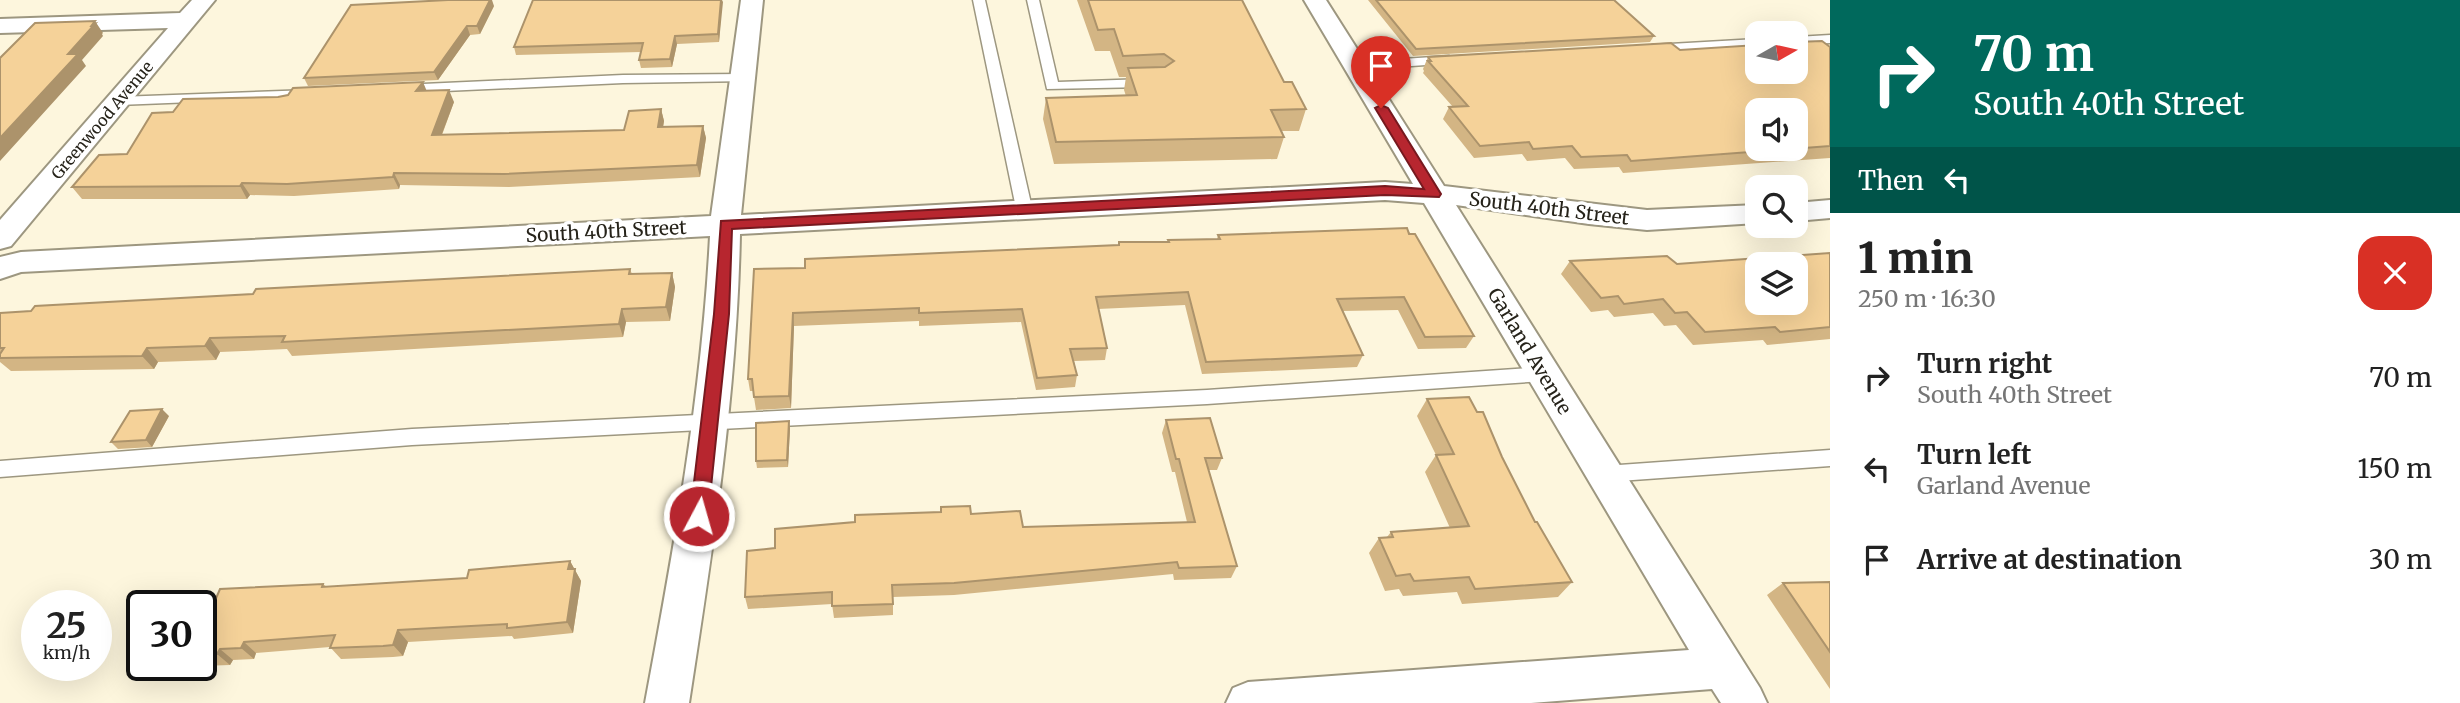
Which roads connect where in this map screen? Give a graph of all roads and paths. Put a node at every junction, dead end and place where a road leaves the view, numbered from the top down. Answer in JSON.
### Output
{"nodes":[{"id":1,"x":752,"y":0,"type":"edge"},
{"id":2,"x":979,"y":0,"type":"edge"},
{"id":3,"x":1034,"y":0,"type":"edge"},
{"id":4,"x":1315,"y":0,"type":"edge"},
{"id":5,"x":196,"y":10,"type":"edge"},
{"id":6,"x":0,"y":26,"type":"edge"},
{"id":7,"x":1830,"y":39,"type":"edge"},
{"id":8,"x":1808,"y":40,"type":"edge"},
{"id":9,"x":1745,"y":44,"type":"edge"},
{"id":10,"x":1632,"y":50,"type":"edge"},
{"id":11,"x":1466,"y":59,"type":"edge"},
{"id":12,"x":1355,"y":66,"type":"junction"},
{"id":13,"x":744,"y":78,"type":"junction"},
{"id":14,"x":1160,"y":82,"type":"edge"},
{"id":15,"x":392,"y":89,"type":"edge"},
{"id":16,"x":326,"y":93,"type":"edge"},
{"id":17,"x":118,"y":101,"type":"junction"},
{"id":18,"x":1434,"y":194,"type":"junction"},
{"id":19,"x":1024,"y":208,"type":"junction"},
{"id":20,"x":1830,"y":209,"type":"edge"},
{"id":21,"x":1808,"y":211,"type":"edge"},
{"id":22,"x":1745,"y":215,"type":"edge"},
{"id":23,"x":726,"y":225,"type":"junction"},
{"id":24,"x":0,"y":239,"type":"edge"},
{"id":25,"x":0,"y":268,"type":"edge"},
{"id":26,"x":1544,"y":374,"type":"junction"},
{"id":27,"x":710,"y":421,"type":"junction"},
{"id":28,"x":1830,"y":458,"type":"edge"},
{"id":29,"x":0,"y":470,"type":"edge"},
{"id":30,"x":1605,"y":474,"type":"junction"},
{"id":31,"x":1734,"y":686,"type":"edge"},
{"id":32,"x":667,"y":703,"type":"edge"},
{"id":33,"x":1248,"y":703,"type":"edge"}],
"edges":[{"from":1,"to":13,"type":"street"},
{"from":2,"to":19,"type":"lane"},
{"from":3,"to":14,"type":"lane"},
{"from":4,"to":12,"type":"street","name":"Garland Avenue"},
{"from":5,"to":6,"type":"street"},
{"from":5,"to":17,"type":"street","name":"Greenwood Avenue"},
{"from":7,"to":8,"type":"lane"},
{"from":9,"to":10,"type":"lane"},
{"from":11,"to":12,"type":"lane"},
{"from":12,"to":18,"type":"street","name":"Garland Avenue"},
{"from":13,"to":15,"type":"lane"},
{"from":13,"to":23,"type":"street"},
{"from":16,"to":17,"type":"lane"},
{"from":17,"to":24,"type":"street","name":"Greenwood Avenue"},
{"from":18,"to":19,"type":"street","name":"South 40th Street"},
{"from":18,"to":22,"type":"street","name":"South 40th Street"},
{"from":18,"to":26,"type":"street","name":"Garland Avenue"},
{"from":19,"to":23,"type":"street","name":"South 40th Street"},
{"from":20,"to":21,"type":"street"},
{"from":23,"to":25,"type":"street","name":"South 40th Street"},
{"from":23,"to":27,"type":"street"},
{"from":26,"to":27,"type":"lane"},
{"from":26,"to":30,"type":"street","name":"Garland Avenue"},
{"from":27,"to":29,"type":"lane"},
{"from":27,"to":32,"type":"street"},
{"from":28,"to":30,"type":"lane"},
{"from":30,"to":31,"type":"street","name":"Garland Avenue"},
{"from":31,"to":33,"type":"street"}]}
